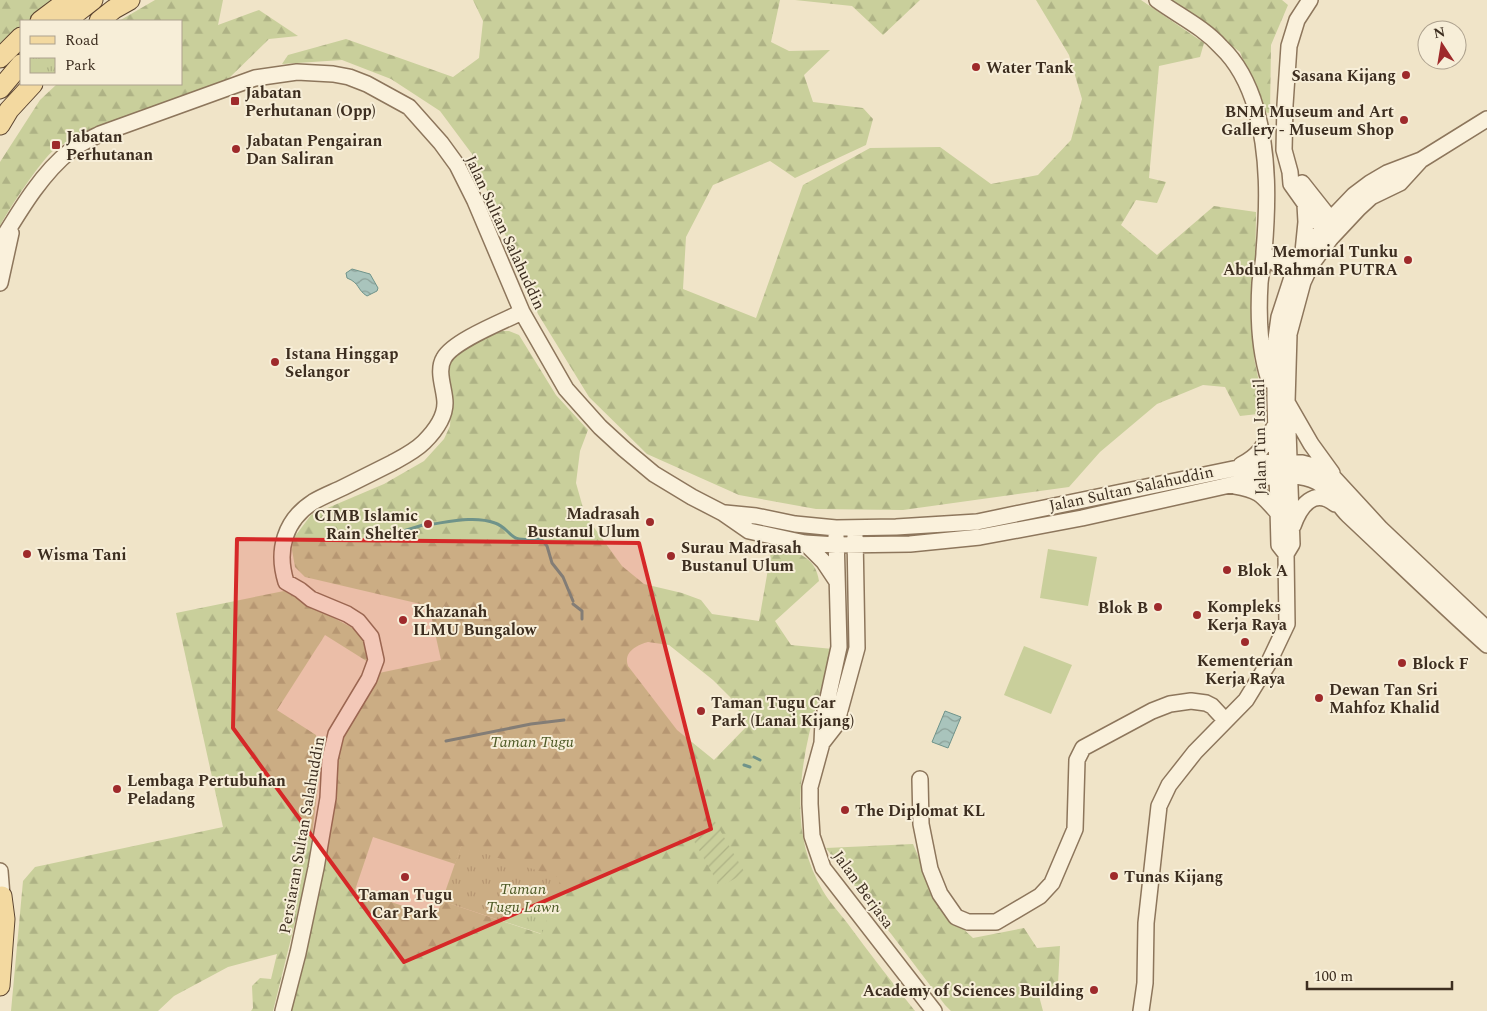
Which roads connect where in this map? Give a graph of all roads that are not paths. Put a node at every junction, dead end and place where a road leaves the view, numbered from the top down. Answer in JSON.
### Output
{"nodes":[{"id":1,"x":68,"y":0,"type":"edge"},
{"id":2,"x":93,"y":0,"type":"edge"},
{"id":3,"x":130,"y":0,"type":"edge"},
{"id":4,"x":1157,"y":0,"type":"edge"},
{"id":5,"x":1310,"y":0,"type":"edge"},
{"id":6,"x":41,"y":20,"type":"edge"},
{"id":7,"x":67,"y":20,"type":"edge"},
{"id":8,"x":100,"y":20,"type":"edge"},
{"id":9,"x":20,"y":38,"type":"edge"},
{"id":10,"x":0,"y":58,"type":"edge"},
{"id":11,"x":20,"y":65,"type":"edge"},
{"id":12,"x":32,"y":85,"type":"edge"},
{"id":13,"x":0,"y":89,"type":"edge"},
{"id":14,"x":1487,"y":119,"type":"edge"},
{"id":15,"x":0,"y":125,"type":"edge"},
{"id":16,"x":1421,"y":160,"type":"junction"},
{"id":17,"x":1354,"y":195,"type":"junction"},
{"id":18,"x":1308,"y":200,"type":"junction"},
{"id":19,"x":13,"y":222,"type":"junction"},
{"id":20,"x":1331,"y":229,"type":"junction"},
{"id":21,"x":0,"y":243,"type":"edge"},
{"id":22,"x":1300,"y":257,"type":"junction"},
{"id":23,"x":1264,"y":259,"type":"junction"},
{"id":24,"x":0,"y":283,"type":"edge"},
{"id":25,"x":1260,"y":301,"type":"junction"},
{"id":26,"x":522,"y":312,"type":"junction"},
{"id":27,"x":1286,"y":314,"type":"junction"},
{"id":28,"x":1281,"y":401,"type":"junction"},
{"id":29,"x":1275,"y":424,"type":"junction"},
{"id":30,"x":1232,"y":469,"type":"junction"},
{"id":31,"x":1283,"y":469,"type":"junction"},
{"id":32,"x":1336,"y":479,"type":"junction"},
{"id":33,"x":1227,"y":485,"type":"junction"},
{"id":34,"x":1344,"y":512,"type":"junction"},
{"id":35,"x":723,"y":513,"type":"junction"},
{"id":36,"x":1278,"y":513,"type":"junction"},
{"id":37,"x":836,"y":528,"type":"junction"},
{"id":38,"x":855,"y":528,"type":"junction"},
{"id":39,"x":1292,"y":531,"type":"junction"},
{"id":40,"x":805,"y":543,"type":"junction"},
{"id":41,"x":855,"y":544,"type":"junction"},
{"id":42,"x":836,"y":545,"type":"junction"},
{"id":43,"x":895,"y":545,"type":"junction"},
{"id":44,"x":1286,"y":554,"type":"junction"},
{"id":45,"x":857,"y":578,"type":"junction"},
{"id":46,"x":837,"y":581,"type":"junction"},
{"id":47,"x":1487,"y":629,"type":"edge"},
{"id":48,"x":1487,"y":645,"type":"edge"},
{"id":49,"x":1225,"y":720,"type":"junction"},
{"id":50,"x":822,"y":743,"type":"junction"},
{"id":51,"x":920,"y":780,"type":"dead end"},
{"id":52,"x":0,"y":871,"type":"edge"},
{"id":53,"x":1,"y":897,"type":"edge"},
{"id":54,"x":2,"y":920,"type":"edge"},
{"id":55,"x":0,"y":986,"type":"edge"},
{"id":56,"x":283,"y":1011,"type":"edge"},
{"id":57,"x":934,"y":1011,"type":"edge"},
{"id":58,"x":1141,"y":1011,"type":"edge"}],
"edges":[{"from":1,"to":6,"type":"main road"},
{"from":2,"to":7,"type":"main road"},
{"from":3,"to":8,"type":"main road"},
{"from":4,"to":23,"type":"street"},
{"from":5,"to":18,"type":"street"},
{"from":9,"to":10,"type":"main road"},
{"from":11,"to":13,"type":"main road"},
{"from":12,"to":15,"type":"main road"},
{"from":14,"to":16,"type":"street"},
{"from":16,"to":17,"type":"street"},
{"from":16,"to":20,"type":"street"},
{"from":17,"to":18,"type":"street"},
{"from":17,"to":20,"type":"street"},
{"from":18,"to":20,"type":"street"},
{"from":18,"to":22,"type":"street"},
{"from":19,"to":21,"type":"street","name":"Jalan Sultan Salahuddin"},
{"from":19,"to":24,"type":"street","name":"Jalan Sultan Salahuddin"},
{"from":19,"to":26,"type":"street","name":"Jalan Sultan Salahuddin"},
{"from":20,"to":22,"type":"street","name":"Jalan Tun Ismail"},
{"from":20,"to":27,"type":"street","name":"Jalan Tun Ismail"},
{"from":22,"to":23,"type":"street"},
{"from":22,"to":27,"type":"street","name":"Jalan Tun Ismail"},
{"from":23,"to":25,"type":"street"},
{"from":23,"to":27,"type":"street"},
{"from":25,"to":27,"type":"street"},
{"from":25,"to":28,"type":"street"},
{"from":26,"to":35,"type":"street","name":"Jalan Sultan Salahuddin"},
{"from":26,"to":56,"type":"street","name":"Persiaran Sultan Salahuddin"},
{"from":27,"to":28,"type":"street","name":"Jalan Tun Ismail"},
{"from":28,"to":29,"type":"street","name":"Jalan Tun Ismail"},
{"from":28,"to":31,"type":"street","name":"Jalan Tun Ismail"},
{"from":28,"to":32,"type":"street"},
{"from":29,"to":30,"type":"street"},
{"from":29,"to":31,"type":"street","name":"Jalan Tun Ismail"},
{"from":30,"to":31,"type":"street","name":"Jalan Sultan Salahuddin"},
{"from":30,"to":38,"type":"street","name":"Jalan Sultan Salahuddin"},
{"from":31,"to":32,"type":"street","name":"Jalan Sultan Salahuddin"},
{"from":31,"to":33,"type":"street","name":"Jalan Sultan Salahuddin"},
{"from":31,"to":34,"type":"street","name":"Jalan Sultan Salahuddin"},
{"from":31,"to":36,"type":"street","name":"Jalan Tun Ismail"},
{"from":31,"to":39,"type":"street","name":"Jalan Tun Ismail"},
{"from":32,"to":47,"type":"street","name":"Jalan Sultan Salahuddin"},
{"from":33,"to":36,"type":"street"},
{"from":33,"to":43,"type":"street","name":"Jalan Sultan Salahuddin"},
{"from":34,"to":39,"type":"street"},
{"from":34,"to":48,"type":"street","name":"Jalan Sultan Salahuddin"},
{"from":35,"to":37,"type":"street","name":"Jalan Sultan Salahuddin"},
{"from":35,"to":40,"type":"street","name":"Jalan Sultan Salahuddin"},
{"from":36,"to":44,"type":"street","name":"Jalan Tun Ismail"},
{"from":37,"to":38,"type":"street","name":"Jalan Sultan Salahuddin"},
{"from":37,"to":42,"type":"street","name":"Jalan Berjasa"},
{"from":38,"to":41,"type":"street","name":"Jalan Berjasa"},
{"from":39,"to":44,"type":"street","name":"Jalan Tun Ismail"},
{"from":40,"to":42,"type":"street","name":"Jalan Sultan Salahuddin"},
{"from":40,"to":46,"type":"street"},
{"from":41,"to":42,"type":"street","name":"Jalan Sultan Salahuddin"},
{"from":41,"to":43,"type":"street","name":"Jalan Sultan Salahuddin"},
{"from":41,"to":45,"type":"street","name":"Jalan Berjasa"},
{"from":42,"to":46,"type":"street","name":"Jalan Berjasa"},
{"from":43,"to":45,"type":"street"},
{"from":44,"to":49,"type":"street","name":"Jalan Tun Ismail"},
{"from":45,"to":50,"type":"street","name":"Jalan Berjasa"},
{"from":46,"to":50,"type":"street","name":"Jalan Berjasa"},
{"from":49,"to":51,"type":"street"},
{"from":49,"to":58,"type":"street","name":"Jalan Tun Ismail"},
{"from":50,"to":57,"type":"street","name":"Jalan Berjasa"},
{"from":52,"to":53,"type":"street"},
{"from":53,"to":54,"type":"main road"},
{"from":54,"to":55,"type":"main road"}]}
